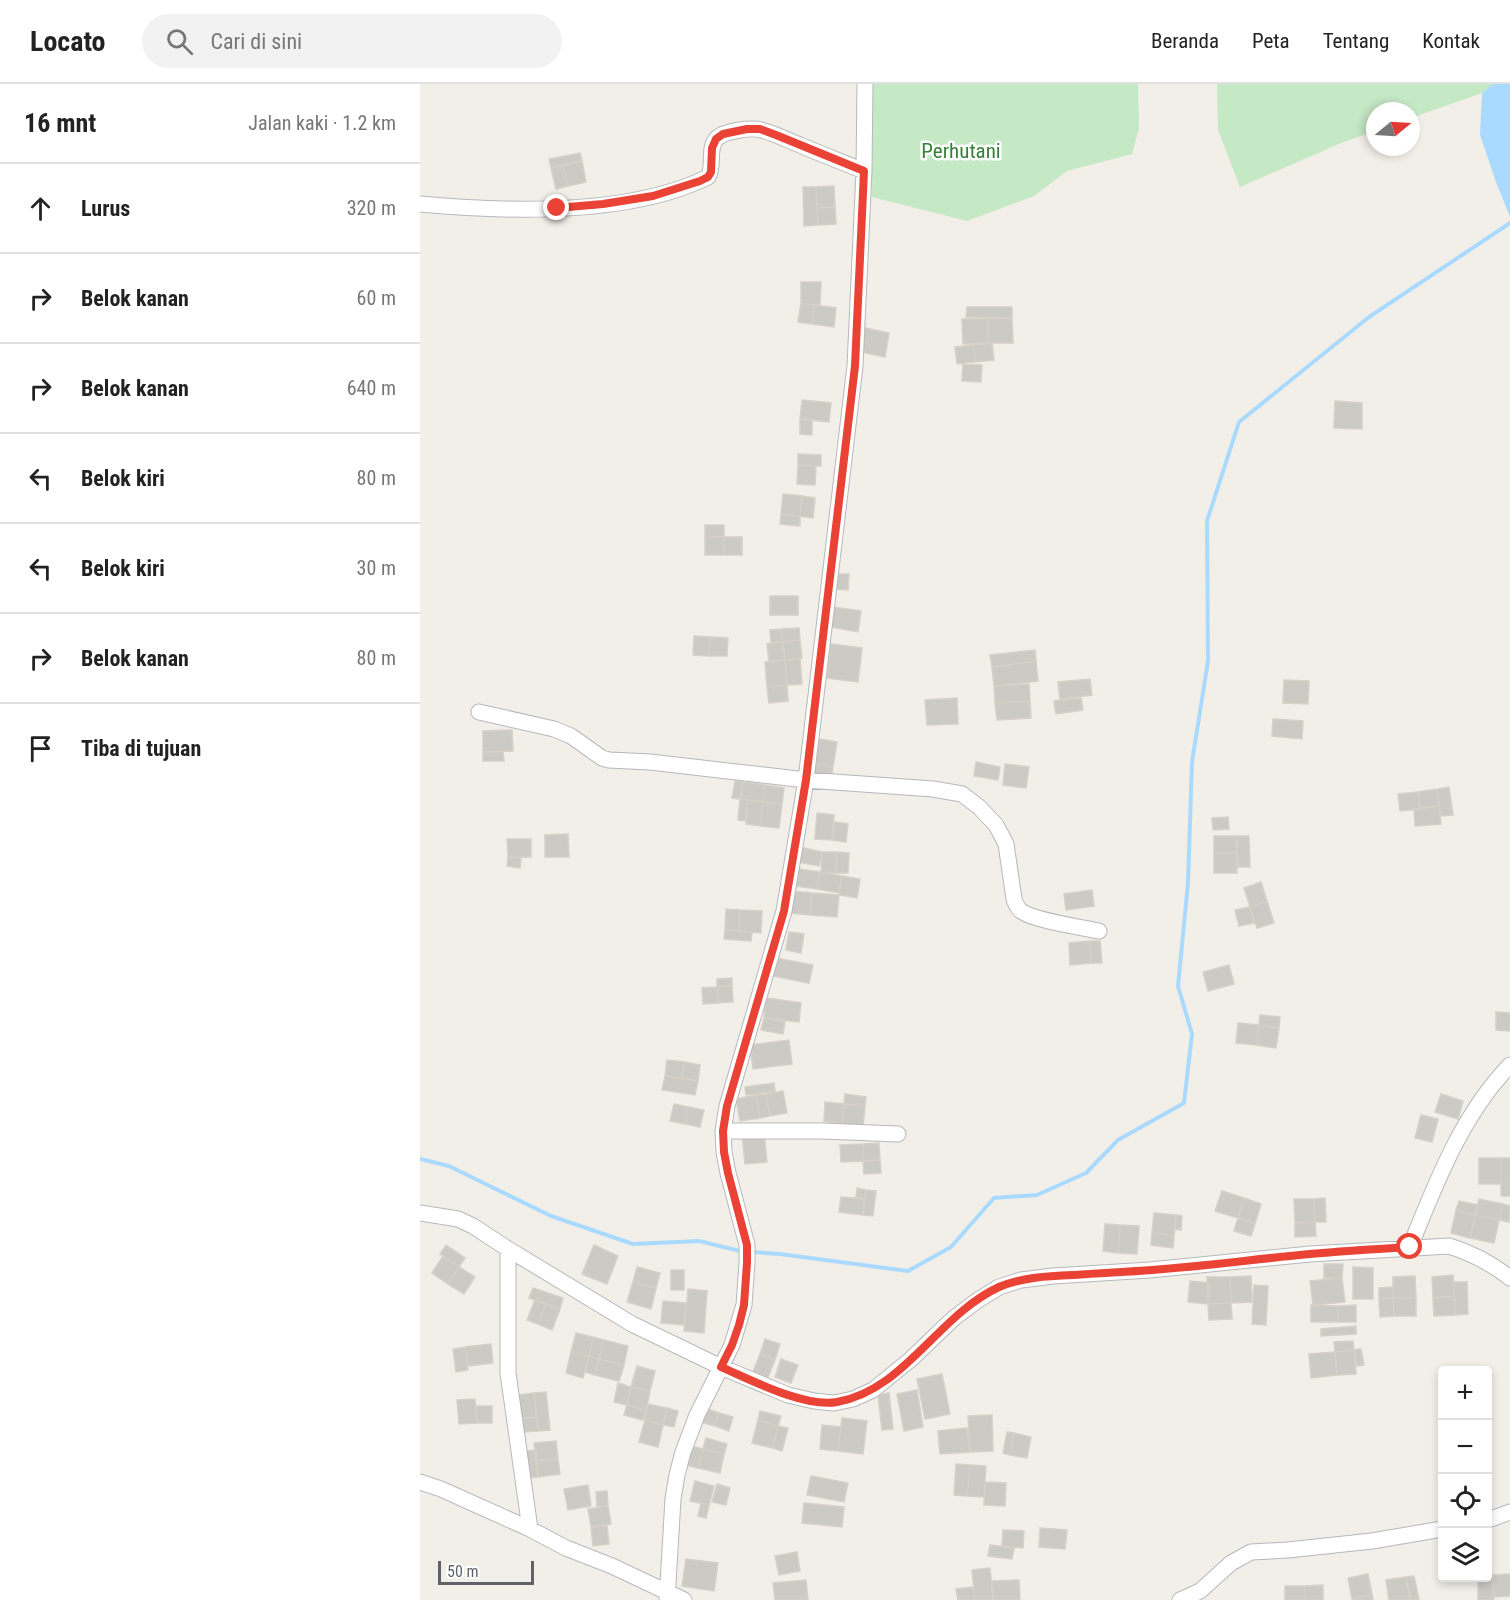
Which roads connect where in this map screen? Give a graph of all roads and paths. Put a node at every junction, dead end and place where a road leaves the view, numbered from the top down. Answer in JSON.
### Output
{"nodes":[{"id":1,"x":865,"y":84,"type":"edge"},
{"id":2,"x":864,"y":171,"type":"junction"},
{"id":3,"x":420,"y":204,"type":"edge"},
{"id":4,"x":479,"y":712,"type":"dead end"},
{"id":5,"x":806,"y":780,"type":"junction"},
{"id":6,"x":1100,"y":931,"type":"dead end"},
{"id":7,"x":1510,"y":1065,"type":"edge"},
{"id":8,"x":723,"y":1131,"type":"junction"},
{"id":9,"x":898,"y":1134,"type":"dead end"},
{"id":10,"x":420,"y":1213,"type":"edge"},
{"id":11,"x":1410,"y":1247,"type":"junction"},
{"id":12,"x":508,"y":1249,"type":"junction"},
{"id":13,"x":1510,"y":1278,"type":"edge"},
{"id":14,"x":721,"y":1367,"type":"junction"},
{"id":15,"x":420,"y":1482,"type":"edge"},
{"id":16,"x":1510,"y":1512,"type":"edge"},
{"id":17,"x":1492,"y":1519,"type":"edge"},
{"id":18,"x":530,"y":1529,"type":"junction"},
{"id":19,"x":1438,"y":1530,"type":"edge"},
{"id":20,"x":667,"y":1596,"type":"edge"},
{"id":21,"x":684,"y":1600,"type":"edge"},
{"id":22,"x":1180,"y":1600,"type":"edge"}],
"edges":[{"from":1,"to":2,"type":"street"},
{"from":2,"to":3,"type":"street"},
{"from":2,"to":5,"type":"street"},
{"from":4,"to":5,"type":"street"},
{"from":5,"to":6,"type":"street"},
{"from":5,"to":8,"type":"street"},
{"from":7,"to":11,"type":"street"},
{"from":8,"to":9,"type":"street"},
{"from":8,"to":14,"type":"street"},
{"from":10,"to":12,"type":"street"},
{"from":11,"to":13,"type":"street"},
{"from":11,"to":14,"type":"street"},
{"from":12,"to":14,"type":"street"},
{"from":12,"to":18,"type":"street"},
{"from":14,"to":20,"type":"street"},
{"from":15,"to":18,"type":"street"},
{"from":16,"to":17,"type":"street"},
{"from":18,"to":20,"type":"street"},
{"from":19,"to":22,"type":"street"},
{"from":20,"to":21,"type":"street"}]}
